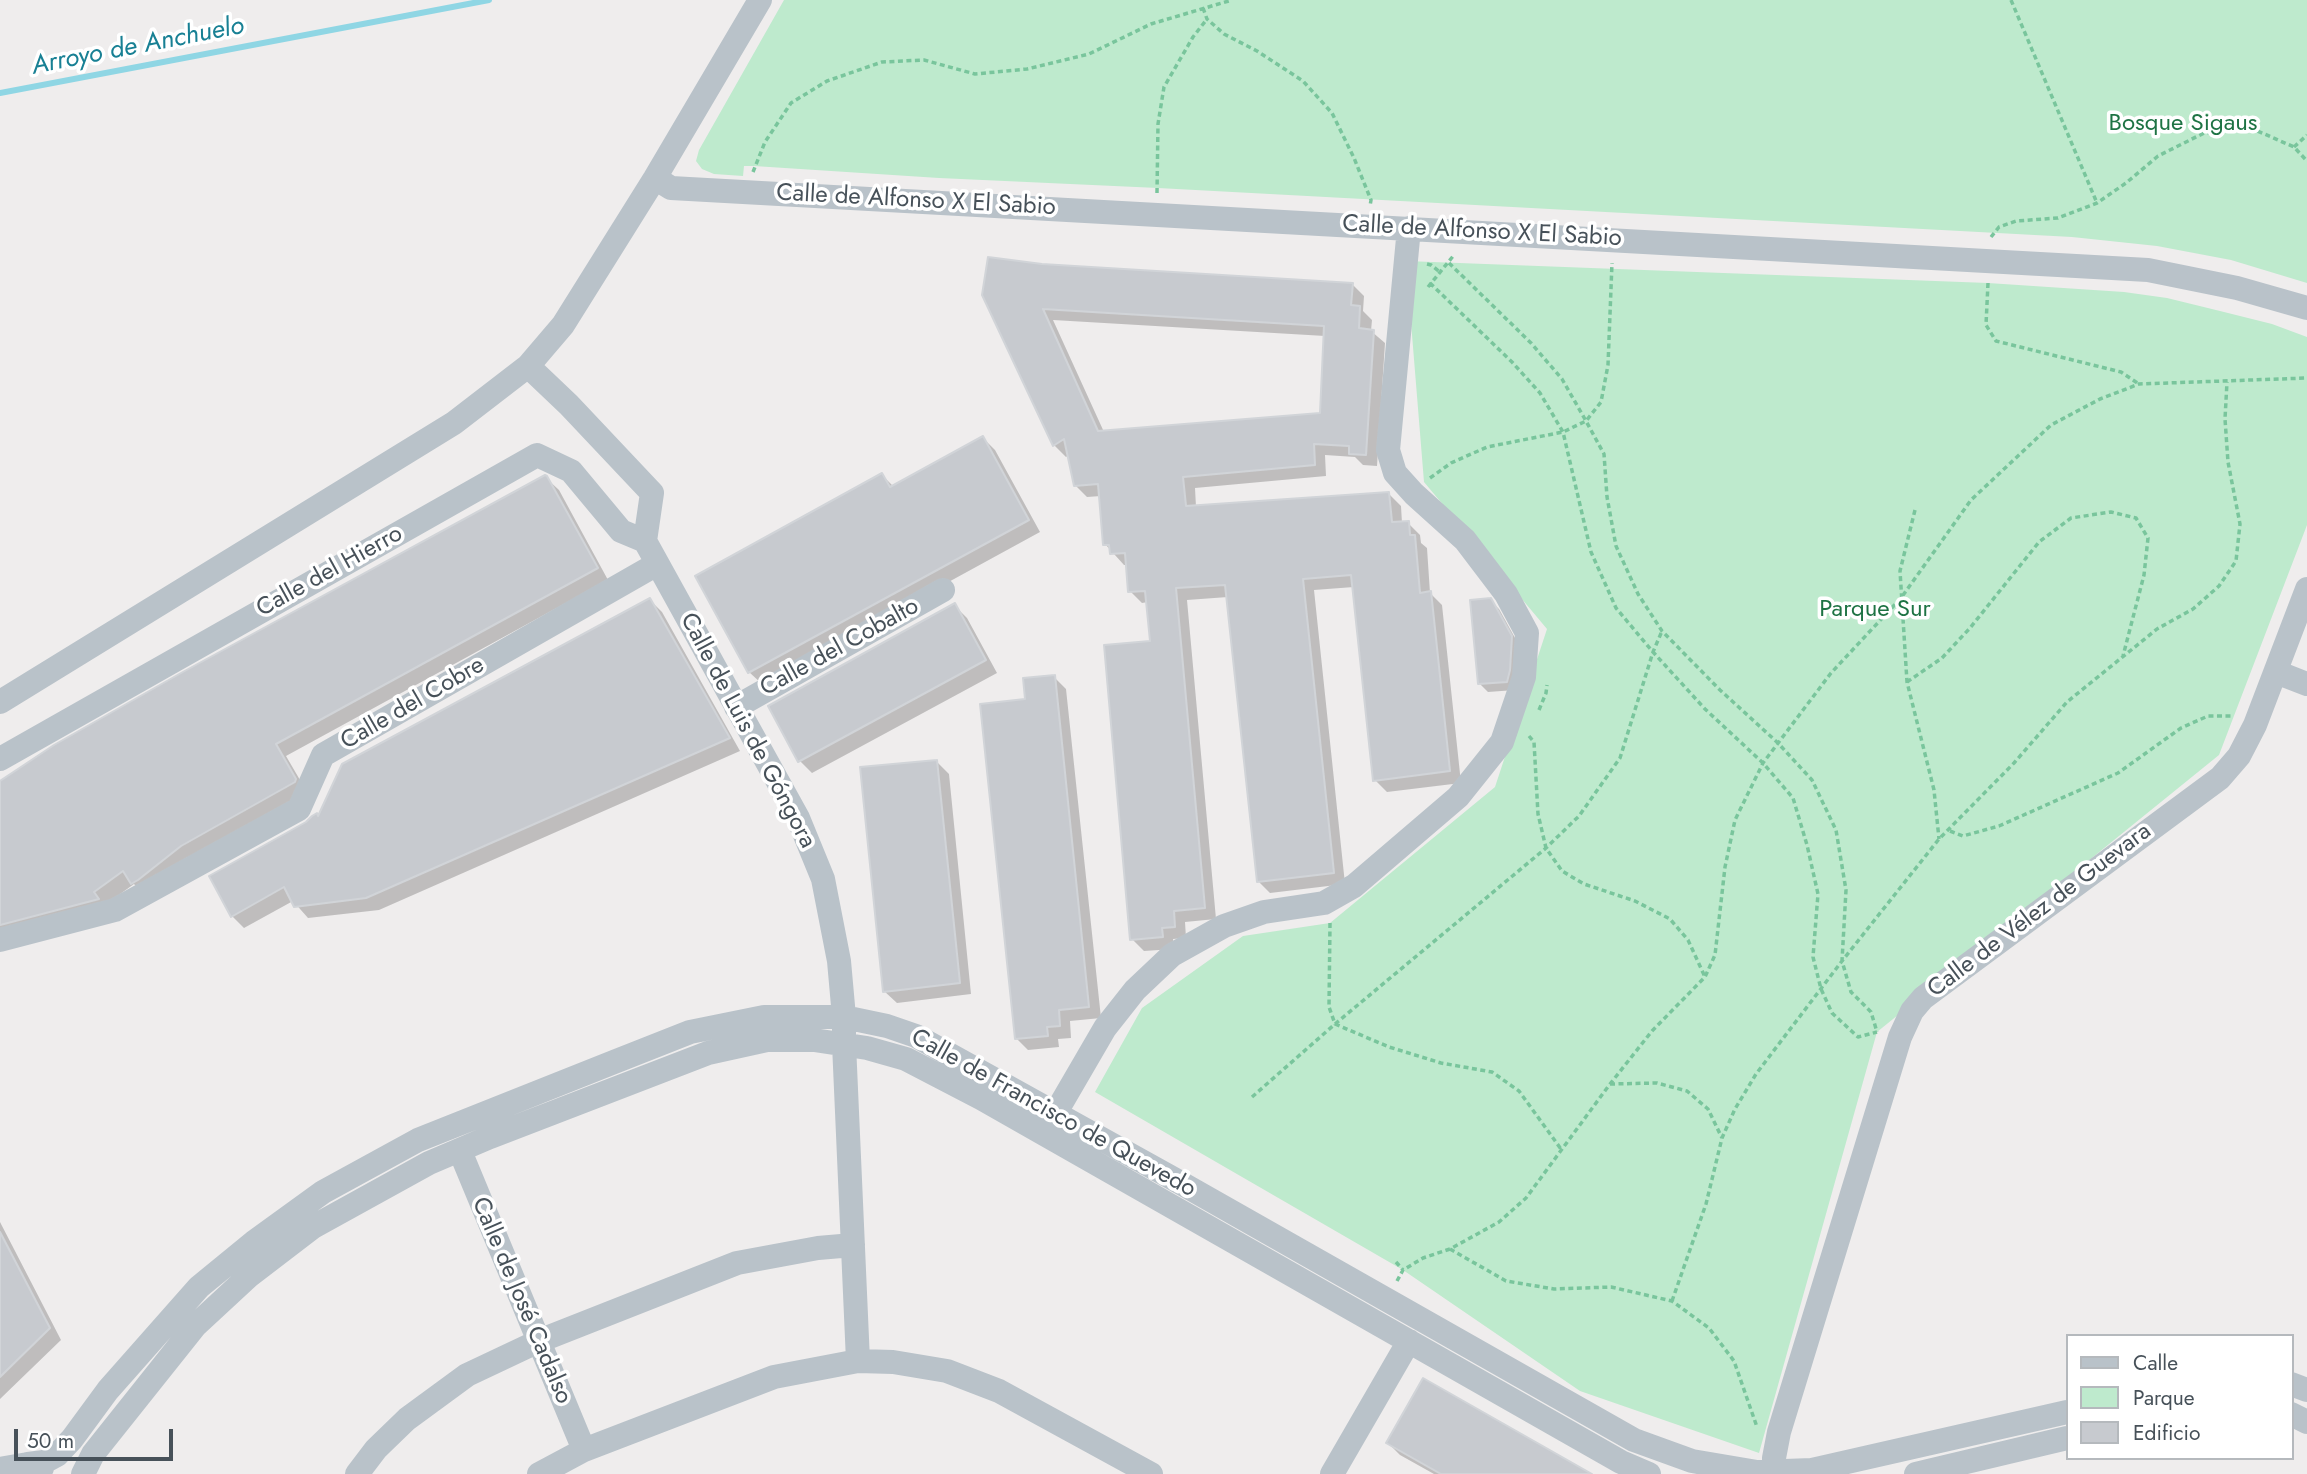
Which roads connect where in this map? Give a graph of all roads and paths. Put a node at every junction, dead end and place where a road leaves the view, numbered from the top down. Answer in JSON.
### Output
{"nodes":[{"id":1,"x":760,"y":0,"type":"edge"},
{"id":2,"x":1232,"y":0,"type":"edge"},
{"id":3,"x":2011,"y":0,"type":"edge"},
{"id":4,"x":1203,"y":8,"type":"junction"},
{"id":5,"x":1207,"y":19,"type":"junction"},
{"id":6,"x":2307,"y":135,"type":"edge"},
{"id":7,"x":2294,"y":147,"type":"junction"},
{"id":8,"x":2307,"y":161,"type":"edge"},
{"id":9,"x":655,"y":178,"type":"junction"},
{"id":10,"x":749,"y":192,"type":"junction"},
{"id":11,"x":2097,"y":203,"type":"junction"},
{"id":12,"x":1157,"y":215,"type":"junction"},
{"id":13,"x":1371,"y":226,"type":"junction"},
{"id":14,"x":1409,"y":228,"type":"junction"},
{"id":15,"x":1991,"y":237,"type":"dead end"},
{"id":16,"x":1460,"y":249,"type":"dead end"},
{"id":17,"x":1612,"y":260,"type":"dead end"},
{"id":18,"x":1448,"y":262,"type":"junction"},
{"id":19,"x":1988,"y":281,"type":"dead end"},
{"id":20,"x":1430,"y":283,"type":"junction"},
{"id":21,"x":1424,"y":291,"type":"dead end"},
{"id":22,"x":2307,"y":308,"type":"edge"},
{"id":23,"x":528,"y":366,"type":"junction"},
{"id":24,"x":2307,"y":378,"type":"edge"},
{"id":25,"x":2227,"y":382,"type":"junction"},
{"id":26,"x":2139,"y":384,"type":"junction"},
{"id":27,"x":1586,"y":421,"type":"junction"},
{"id":28,"x":1563,"y":432,"type":"junction"},
{"id":29,"x":1414,"y":494,"type":"junction"},
{"id":30,"x":1916,"y":510,"type":"dead end"},
{"id":31,"x":645,"y":541,"type":"junction"},
{"id":32,"x":657,"y":564,"type":"junction"},
{"id":33,"x":2307,"y":589,"type":"edge"},
{"id":34,"x":943,"y":590,"type":"dead end"},
{"id":35,"x":1901,"y":598,"type":"junction"},
{"id":36,"x":1662,"y":631,"type":"junction"},
{"id":37,"x":1653,"y":652,"type":"junction"},
{"id":38,"x":2122,"y":658,"type":"junction"},
{"id":39,"x":2276,"y":672,"type":"junction"},
{"id":40,"x":1548,"y":681,"type":"dead end"},
{"id":41,"x":1907,"y":682,"type":"junction"},
{"id":42,"x":2307,"y":684,"type":"edge"},
{"id":43,"x":0,"y":702,"type":"edge"},
{"id":44,"x":736,"y":707,"type":"junction"},
{"id":45,"x":1537,"y":715,"type":"dead end"},
{"id":46,"x":1533,"y":725,"type":"dead end"},
{"id":47,"x":2255,"y":725,"type":"junction"},
{"id":48,"x":1528,"y":736,"type":"junction"},
{"id":49,"x":1778,"y":743,"type":"junction"},
{"id":50,"x":1522,"y":746,"type":"dead end"},
{"id":51,"x":0,"y":759,"type":"edge"},
{"id":52,"x":1763,"y":763,"type":"junction"},
{"id":53,"x":1950,"y":831,"type":"junction"},
{"id":54,"x":1940,"y":839,"type":"junction"},
{"id":55,"x":1546,"y":848,"type":"junction"},
{"id":56,"x":1324,"y":903,"type":"junction"},
{"id":57,"x":0,"y":940,"type":"edge"},
{"id":58,"x":1842,"y":961,"type":"junction"},
{"id":59,"x":1705,"y":977,"type":"junction"},
{"id":60,"x":1821,"y":989,"type":"junction"},
{"id":61,"x":845,"y":1017,"type":"junction"},
{"id":62,"x":1335,"y":1024,"type":"junction"},
{"id":63,"x":1888,"y":1034,"type":"junction"},
{"id":64,"x":844,"y":1044,"type":"junction"},
{"id":65,"x":1610,"y":1084,"type":"junction"},
{"id":66,"x":1252,"y":1097,"type":"dead end"},
{"id":67,"x":1055,"y":1114,"type":"junction"},
{"id":68,"x":1722,"y":1138,"type":"junction"},
{"id":69,"x":1562,"y":1149,"type":"junction"},
{"id":70,"x":460,"y":1151,"type":"junction"},
{"id":71,"x":853,"y":1245,"type":"junction"},
{"id":72,"x":1450,"y":1249,"type":"junction"},
{"id":73,"x":1396,"y":1262,"type":"dead end"},
{"id":74,"x":1672,"y":1301,"type":"junction"},
{"id":75,"x":538,"y":1341,"type":"junction"},
{"id":76,"x":1409,"y":1341,"type":"junction"},
{"id":77,"x":858,"y":1361,"type":"junction"},
{"id":78,"x":2066,"y":1412,"type":"edge"},
{"id":79,"x":1779,"y":1432,"type":"junction"},
{"id":80,"x":2066,"y":1438,"type":"edge"},
{"id":81,"x":583,"y":1450,"type":"junction"},
{"id":82,"x":28,"y":1464,"type":"junction"},
{"id":83,"x":0,"y":1469,"type":"edge"},
{"id":84,"x":1774,"y":1471,"type":"junction"},
{"id":85,"x":55,"y":1474,"type":"edge"},
{"id":86,"x":83,"y":1474,"type":"edge"},
{"id":87,"x":357,"y":1474,"type":"edge"},
{"id":88,"x":538,"y":1474,"type":"edge"},
{"id":89,"x":1151,"y":1474,"type":"edge"},
{"id":90,"x":1332,"y":1474,"type":"edge"},
{"id":91,"x":1649,"y":1474,"type":"edge"},
{"id":92,"x":1916,"y":1474,"type":"edge"}],
"edges":[{"from":1,"to":9,"type":"street"},
{"from":2,"to":4,"type":"path"},
{"from":3,"to":11,"type":"path"},
{"from":4,"to":5,"type":"path"},
{"from":4,"to":10,"type":"path"},
{"from":5,"to":12,"type":"path"},
{"from":5,"to":13,"type":"path"},
{"from":6,"to":7,"type":"path"},
{"from":7,"to":8,"type":"path"},
{"from":7,"to":11,"type":"path"},
{"from":9,"to":10,"type":"street","name":"Calle de Alfonso X El Sabio"},
{"from":9,"to":23,"type":"street"},
{"from":10,"to":12,"type":"street","name":"Calle de Alfonso X El Sabio"},
{"from":11,"to":15,"type":"path"},
{"from":12,"to":13,"type":"street","name":"Calle de Alfonso X El Sabio"},
{"from":13,"to":14,"type":"street","name":"Calle de Alfonso X El Sabio"},
{"from":14,"to":22,"type":"street","name":"Calle de Alfonso X El Sabio"},
{"from":14,"to":29,"type":"street"},
{"from":16,"to":18,"type":"path"},
{"from":17,"to":27,"type":"path"},
{"from":18,"to":20,"type":"path"},
{"from":18,"to":27,"type":"path"},
{"from":19,"to":26,"type":"path"},
{"from":20,"to":21,"type":"path"},
{"from":20,"to":28,"type":"path"},
{"from":23,"to":31,"type":"street"},
{"from":23,"to":43,"type":"street"},
{"from":24,"to":25,"type":"path"},
{"from":25,"to":26,"type":"path"},
{"from":25,"to":38,"type":"path"},
{"from":26,"to":35,"type":"path"},
{"from":27,"to":28,"type":"path"},
{"from":27,"to":36,"type":"path"},
{"from":28,"to":29,"type":"path"},
{"from":28,"to":37,"type":"path"},
{"from":29,"to":56,"type":"street"},
{"from":30,"to":35,"type":"path"},
{"from":31,"to":32,"type":"street","name":"Calle de Luis de Góngora"},
{"from":31,"to":51,"type":"street","name":"Calle del Hierro"},
{"from":32,"to":44,"type":"street","name":"Calle de Luis de Góngora"},
{"from":32,"to":57,"type":"street","name":"Calle del Cobre"},
{"from":33,"to":39,"type":"street","name":"Calle de Vélez de Guevara"},
{"from":34,"to":44,"type":"street","name":"Calle del Cobalto"},
{"from":35,"to":41,"type":"path"},
{"from":35,"to":49,"type":"path"},
{"from":36,"to":37,"type":"path"},
{"from":36,"to":49,"type":"path"},
{"from":37,"to":52,"type":"path"},
{"from":37,"to":55,"type":"path"},
{"from":38,"to":41,"type":"path"},
{"from":38,"to":53,"type":"path"},
{"from":39,"to":42,"type":"street"},
{"from":39,"to":47,"type":"street","name":"Calle de Vélez de Guevara"},
{"from":40,"to":45,"type":"path"},
{"from":41,"to":54,"type":"path"},
{"from":44,"to":61,"type":"street","name":"Calle de Luis de Góngora"},
{"from":46,"to":48,"type":"path"},
{"from":47,"to":53,"type":"path"},
{"from":47,"to":63,"type":"street","name":"Calle de Vélez de Guevara"},
{"from":48,"to":50,"type":"path"},
{"from":48,"to":55,"type":"path"},
{"from":49,"to":52,"type":"path"},
{"from":49,"to":58,"type":"path"},
{"from":52,"to":59,"type":"path"},
{"from":52,"to":60,"type":"path"},
{"from":53,"to":54,"type":"path"},
{"from":54,"to":58,"type":"path"},
{"from":55,"to":59,"type":"path"},
{"from":55,"to":62,"type":"path"},
{"from":56,"to":62,"type":"path"},
{"from":56,"to":67,"type":"street"},
{"from":58,"to":60,"type":"path"},
{"from":58,"to":63,"type":"path"},
{"from":59,"to":65,"type":"path"},
{"from":60,"to":63,"type":"path"},
{"from":60,"to":68,"type":"path"},
{"from":61,"to":64,"type":"street","name":"Calle de Luis de Góngora"},
{"from":61,"to":67,"type":"street","name":"Calle de Francisco de Quevedo"},
{"from":61,"to":82,"type":"street","name":"Calle de Francisco de Quevedo"},
{"from":62,"to":66,"type":"path"},
{"from":62,"to":69,"type":"path"},
{"from":63,"to":79,"type":"street","name":"Calle de Vélez de Guevara"},
{"from":64,"to":70,"type":"street","name":"Calle de Francisco de Quevedo"},
{"from":64,"to":71,"type":"street","name":"Calle de Luis de Góngora"},
{"from":64,"to":76,"type":"street","name":"Calle de Francisco de Quevedo"},
{"from":65,"to":68,"type":"path"},
{"from":65,"to":69,"type":"path"},
{"from":67,"to":84,"type":"street","name":"Calle de Francisco de Quevedo"},
{"from":68,"to":74,"type":"path"},
{"from":69,"to":72,"type":"path"},
{"from":70,"to":75,"type":"street","name":"Calle de José Cadalso"},
{"from":70,"to":86,"type":"street","name":"Calle de Francisco de Quevedo"},
{"from":71,"to":75,"type":"street"},
{"from":71,"to":77,"type":"street","name":"Calle de Luis de Góngora"},
{"from":72,"to":73,"type":"path"},
{"from":72,"to":74,"type":"path"},
{"from":74,"to":79,"type":"path"},
{"from":75,"to":81,"type":"street","name":"Calle de José Cadalso"},
{"from":75,"to":87,"type":"street"},
{"from":76,"to":90,"type":"street"},
{"from":76,"to":91,"type":"street","name":"Calle de Francisco de Quevedo"},
{"from":77,"to":81,"type":"street"},
{"from":77,"to":89,"type":"street"},
{"from":78,"to":84,"type":"street","name":"Calle de Francisco de Quevedo"},
{"from":79,"to":84,"type":"street","name":"Calle de Vélez de Guevara"},
{"from":80,"to":92,"type":"street"},
{"from":81,"to":88,"type":"street"},
{"from":82,"to":83,"type":"street","name":"Calle de Francisco de Quevedo"},
{"from":82,"to":85,"type":"street"}]}
